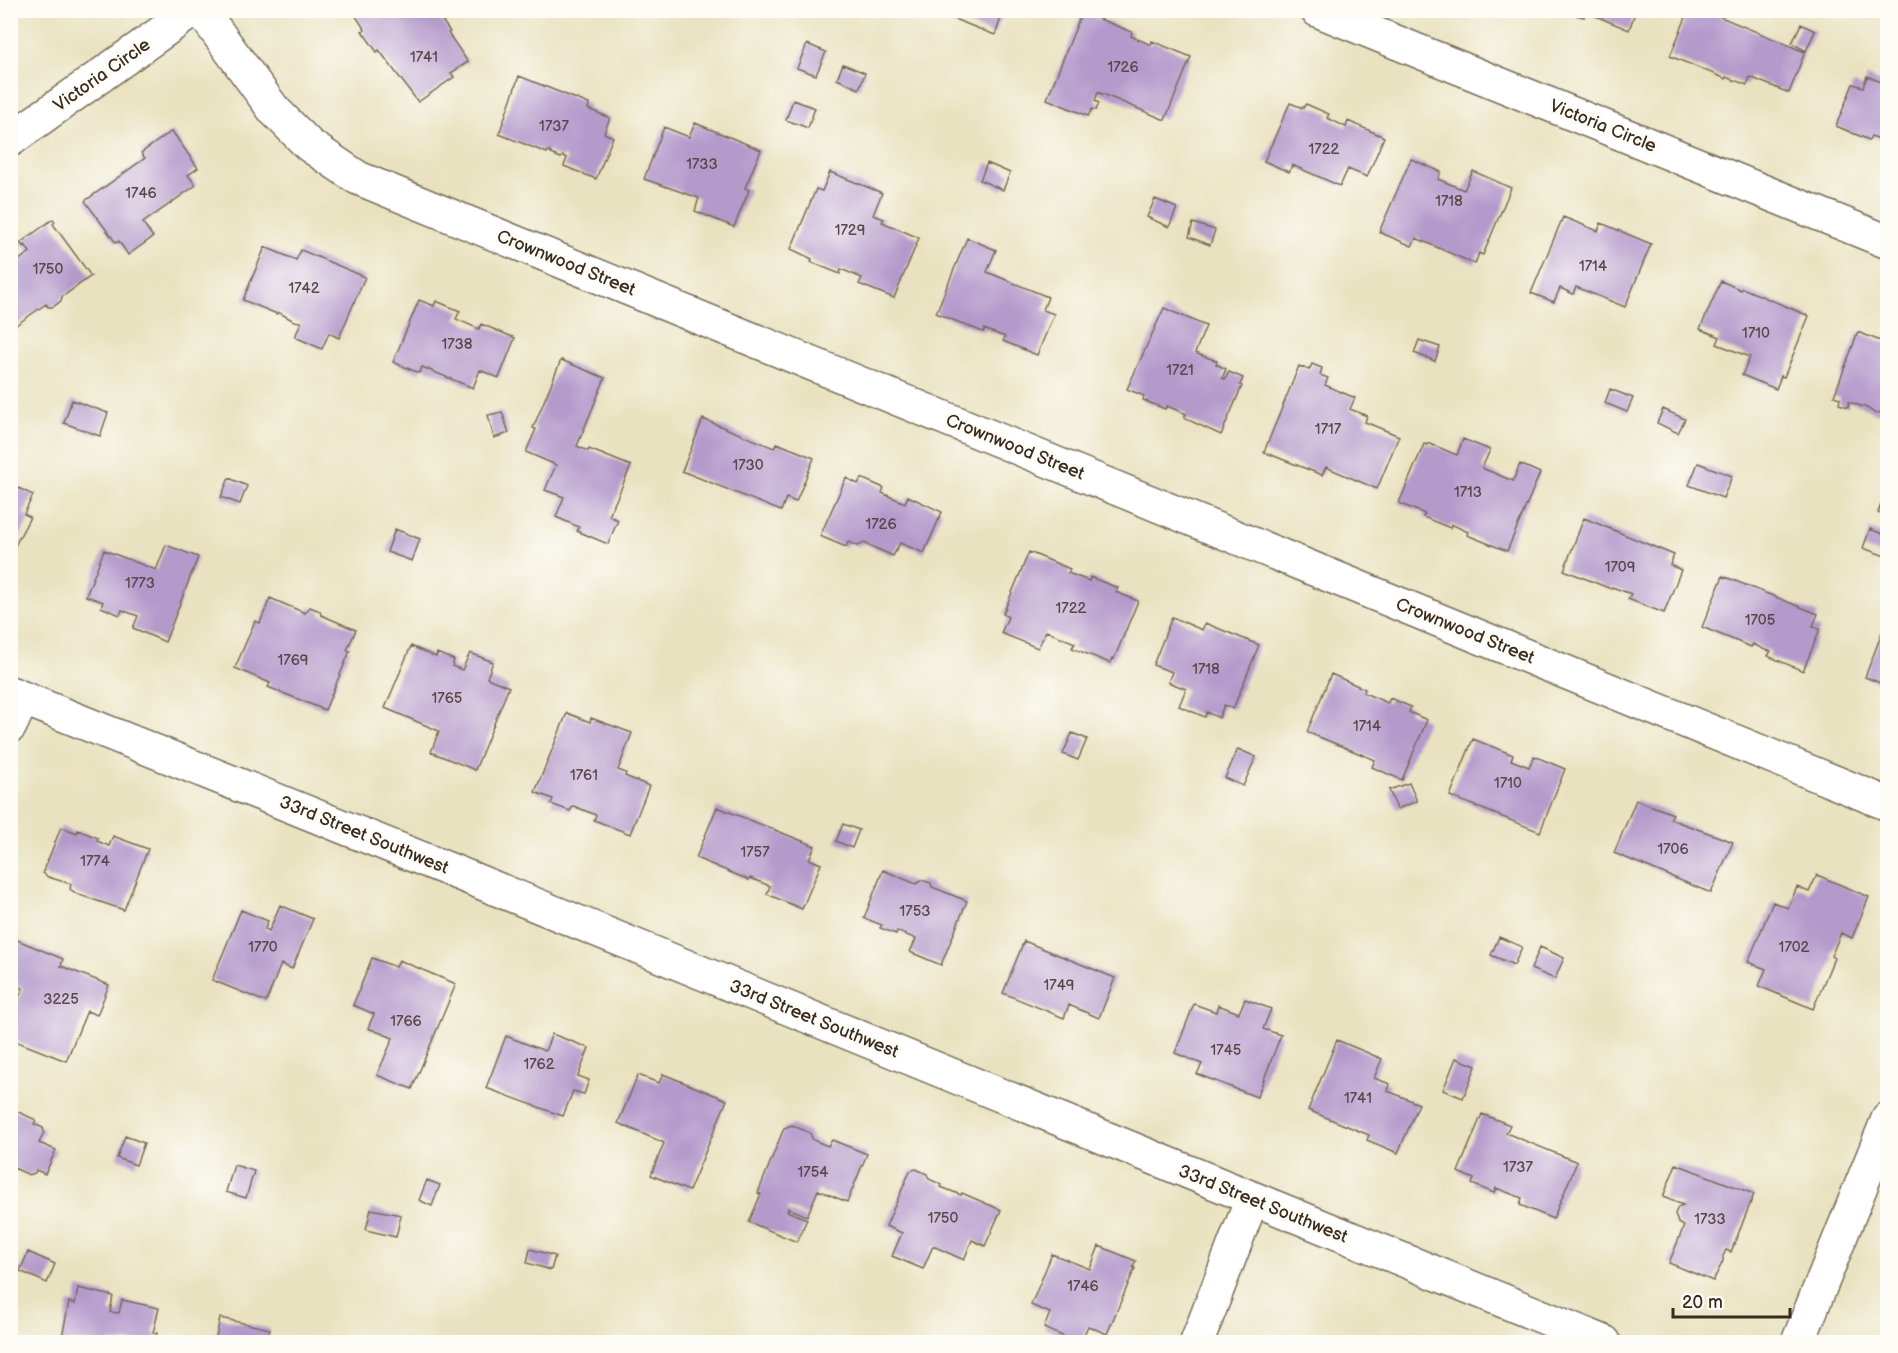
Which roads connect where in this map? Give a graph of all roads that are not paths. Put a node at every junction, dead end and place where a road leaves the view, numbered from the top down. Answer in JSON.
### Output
{"nodes":[{"id":1,"x":193,"y":10,"type":"edge"},
{"id":2,"x":201,"y":10,"type":"edge"},
{"id":3,"x":1317,"y":10,"type":"edge"},
{"id":4,"x":10,"y":141,"type":"edge"},
{"id":5,"x":1887,"y":242,"type":"edge"},
{"id":6,"x":14,"y":706,"type":"edge"},
{"id":7,"x":1887,"y":804,"type":"edge"},
{"id":8,"x":1887,"y":1119,"type":"edge"},
{"id":9,"x":1252,"y":1199,"type":"junction"},
{"id":10,"x":1197,"y":1342,"type":"edge"},
{"id":11,"x":1604,"y":1342,"type":"edge"},
{"id":12,"x":1798,"y":1342,"type":"edge"}],
"edges":[{"from":1,"to":4,"type":"street","name":"Victoria Circle"},
{"from":2,"to":7,"type":"street","name":"Crownwood Street"},
{"from":3,"to":5,"type":"street","name":"Victoria Circle"},
{"from":6,"to":9,"type":"street","name":"33rd Street Southwest"},
{"from":8,"to":12,"type":"street"},
{"from":9,"to":10,"type":"street"},
{"from":9,"to":11,"type":"street","name":"33rd Street Southwest"}]}
